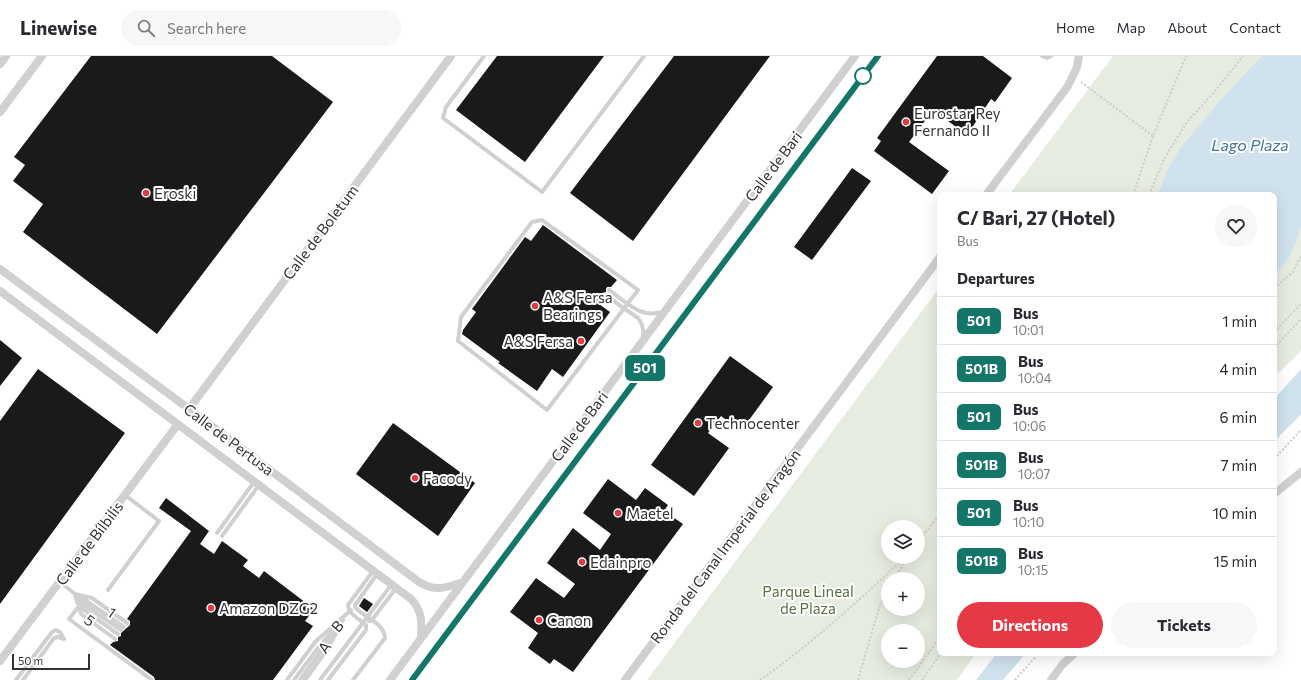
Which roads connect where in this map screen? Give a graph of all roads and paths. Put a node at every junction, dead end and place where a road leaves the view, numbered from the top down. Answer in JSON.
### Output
{"nodes":[{"id":1,"x":6,"y":56,"type":"edge"},
{"id":2,"x":42,"y":56,"type":"edge"},
{"id":3,"x":451,"y":56,"type":"edge"},
{"id":4,"x":484,"y":56,"type":"edge"},
{"id":5,"x":644,"y":56,"type":"edge"},
{"id":6,"x":855,"y":56,"type":"edge"},
{"id":7,"x":878,"y":56,"type":"edge"},
{"id":8,"x":1042,"y":56,"type":"edge"},
{"id":9,"x":1051,"y":56,"type":"edge"},
{"id":10,"x":1079,"y":56,"type":"edge"},
{"id":11,"x":1186,"y":56,"type":"edge"},
{"id":12,"x":1243,"y":56,"type":"edge"},
{"id":13,"x":0,"y":64,"type":"edge"},
{"id":14,"x":1074,"y":76,"type":"junction"},
{"id":15,"x":0,"y":112,"type":"edge"},
{"id":16,"x":1153,"y":136,"type":"junction"},
{"id":17,"x":988,"y":192,"type":"edge"},
{"id":18,"x":1134,"y":192,"type":"edge"},
{"id":19,"x":1150,"y":192,"type":"edge"},
{"id":20,"x":1301,"y":256,"type":"edge"},
{"id":21,"x":937,"y":261,"type":"edge"},
{"id":22,"x":0,"y":269,"type":"edge"},
{"id":23,"x":1277,"y":285,"type":"edge"},
{"id":24,"x":610,"y":290,"type":"dead end"},
{"id":25,"x":0,"y":291,"type":"edge"},
{"id":26,"x":606,"y":295,"type":"dead end"},
{"id":27,"x":628,"y":304,"type":"junction"},
{"id":28,"x":1301,"y":304,"type":"edge"},
{"id":29,"x":624,"y":309,"type":"junction"},
{"id":30,"x":664,"y":312,"type":"junction"},
{"id":31,"x":1301,"y":319,"type":"edge"},
{"id":32,"x":1277,"y":329,"type":"edge"},
{"id":33,"x":643,"y":340,"type":"junction"},
{"id":34,"x":1277,"y":345,"type":"edge"},
{"id":35,"x":189,"y":409,"type":"junction"},
{"id":36,"x":178,"y":424,"type":"junction"},
{"id":37,"x":1301,"y":430,"type":"edge"},
{"id":38,"x":1277,"y":455,"type":"edge"},
{"id":39,"x":1301,"y":472,"type":"edge"},
{"id":40,"x":257,"y":483,"type":"junction"},
{"id":41,"x":1277,"y":492,"type":"edge"},
{"id":42,"x":125,"y":494,"type":"junction"},
{"id":43,"x":937,"y":518,"type":"edge"},
{"id":44,"x":217,"y":533,"type":"dead end"},
{"id":45,"x":925,"y":533,"type":"edge"},
{"id":46,"x":222,"y":536,"type":"dead end"},
{"id":47,"x":898,"y":564,"type":"edge"},
{"id":48,"x":376,"y":572,"type":"junction"},
{"id":49,"x":60,"y":582,"type":"junction"},
{"id":50,"x":463,"y":582,"type":"junction"},
{"id":51,"x":394,"y":586,"type":"junction"},
{"id":52,"x":108,"y":590,"type":"dead end"},
{"id":53,"x":75,"y":594,"type":"junction"},
{"id":54,"x":82,"y":601,"type":"junction"},
{"id":55,"x":881,"y":604,"type":"edge"},
{"id":56,"x":355,"y":605,"type":"junction"},
{"id":57,"x":349,"y":610,"type":"junction"},
{"id":58,"x":345,"y":616,"type":"junction"},
{"id":59,"x":367,"y":617,"type":"junction"},
{"id":60,"x":372,"y":620,"type":"junction"},
{"id":61,"x":363,"y":622,"type":"junction"},
{"id":62,"x":127,"y":623,"type":"dead end"},
{"id":63,"x":115,"y":638,"type":"dead end"},
{"id":64,"x":421,"y":638,"type":"junction"},
{"id":65,"x":937,"y":641,"type":"edge"},
{"id":66,"x":939,"y":656,"type":"edge"},
{"id":67,"x":1036,"y":656,"type":"edge"},
{"id":68,"x":1072,"y":656,"type":"edge"},
{"id":69,"x":0,"y":662,"type":"edge"},
{"id":70,"x":16,"y":680,"type":"edge"},
{"id":71,"x":22,"y":680,"type":"edge"},
{"id":72,"x":152,"y":680,"type":"edge"},
{"id":73,"x":287,"y":680,"type":"edge"},
{"id":74,"x":294,"y":680,"type":"edge"},
{"id":75,"x":300,"y":680,"type":"edge"},
{"id":76,"x":305,"y":680,"type":"edge"},
{"id":77,"x":320,"y":680,"type":"edge"},
{"id":78,"x":328,"y":680,"type":"edge"},
{"id":79,"x":353,"y":680,"type":"edge"},
{"id":80,"x":390,"y":680,"type":"edge"},
{"id":81,"x":412,"y":680,"type":"edge"},
{"id":82,"x":625,"y":680,"type":"edge"},
{"id":83,"x":760,"y":680,"type":"edge"},
{"id":84,"x":858,"y":680,"type":"edge"},
{"id":85,"x":909,"y":680,"type":"edge"},
{"id":86,"x":922,"y":680,"type":"edge"},
{"id":87,"x":1015,"y":680,"type":"edge"},
{"id":88,"x":1051,"y":680,"type":"edge"}],
"edges":[{"from":1,"to":13,"type":"street"},
{"from":2,"to":15,"type":"street"},
{"from":3,"to":35,"type":"street","name":"Calle de Boletum"},
{"from":4,"to":5,"type":"lane"},
{"from":6,"to":30,"type":"street","name":"Calle de Bari"},
{"from":7,"to":81,"type":"street","name":"Calle de Bari"},
{"from":8,"to":9,"type":"lane"},
{"from":10,"to":14,"type":"street"},
{"from":11,"to":16,"type":"path"},
{"from":12,"to":19,"type":"path"},
{"from":14,"to":16,"type":"path"},
{"from":14,"to":17,"type":"street"},
{"from":16,"to":18,"type":"path"},
{"from":20,"to":23,"type":"path"},
{"from":21,"to":82,"type":"street","name":"Ronda del Canal Imperial de Aragón"},
{"from":22,"to":35,"type":"street","name":"Calle de Pertusa"},
{"from":24,"to":27,"type":"lane"},
{"from":25,"to":36,"type":"street","name":"Calle de Pertusa"},
{"from":26,"to":29,"type":"lane"},
{"from":27,"to":29,"type":"lane"},
{"from":27,"to":29,"type":"lane"},
{"from":27,"to":30,"type":"lane"},
{"from":28,"to":32,"type":"path"},
{"from":29,"to":33,"type":"lane"},
{"from":30,"to":33,"type":"street","name":"Calle de Bari"},
{"from":31,"to":34,"type":"path"},
{"from":33,"to":50,"type":"street","name":"Calle de Bari"},
{"from":35,"to":50,"type":"street","name":"Calle de Pertusa"},
{"from":36,"to":40,"type":"street","name":"Calle de Pertusa"},
{"from":36,"to":42,"type":"street","name":"Calle de Bílbilis"},
{"from":37,"to":38,"type":"path"},
{"from":39,"to":41,"type":"street"},
{"from":40,"to":44,"type":"lane"},
{"from":40,"to":46,"type":"lane"},
{"from":40,"to":48,"type":"street","name":"Calle de Pertusa"},
{"from":42,"to":49,"type":"street","name":"Calle de Bílbilis"},
{"from":42,"to":52,"type":"lane"},
{"from":43,"to":45,"type":"path"},
{"from":47,"to":83,"type":"path"},
{"from":48,"to":51,"type":"street","name":"Calle de Pertusa"},
{"from":48,"to":56,"type":"lane"},
{"from":48,"to":57,"type":"lane"},
{"from":49,"to":53,"type":"lane"},
{"from":49,"to":69,"type":"street","name":"Calle de Bílbilis"},
{"from":50,"to":64,"type":"street","name":"Calle de Bari"},
{"from":51,"to":59,"type":"lane"},
{"from":51,"to":60,"type":"lane"},
{"from":51,"to":64,"type":"street","name":"Calle de Pertusa"},
{"from":53,"to":54,"type":"lane","name":"1"},
{"from":53,"to":54,"type":"lane"},
{"from":54,"to":54,"type":"lane"},
{"from":54,"to":62,"type":"lane","name":"1"},
{"from":54,"to":63,"type":"lane","name":"5"},
{"from":54,"to":72,"type":"lane"},
{"from":55,"to":84,"type":"path"},
{"from":56,"to":57,"type":"lane"},
{"from":56,"to":59,"type":"lane"},
{"from":57,"to":58,"type":"lane"},
{"from":57,"to":61,"type":"lane"},
{"from":58,"to":73,"type":"lane","name":"B"},
{"from":58,"to":74,"type":"lane","name":"B"},
{"from":58,"to":75,"type":"lane","name":"A"},
{"from":58,"to":76,"type":"lane","name":"A"},
{"from":59,"to":60,"type":"lane"},
{"from":59,"to":61,"type":"lane"},
{"from":60,"to":61,"type":"lane"},
{"from":60,"to":79,"type":"lane"},
{"from":61,"to":77,"type":"lane"},
{"from":61,"to":78,"type":"lane"},
{"from":64,"to":80,"type":"street","name":"Calle de Bari"},
{"from":65,"to":85,"type":"path"},
{"from":66,"to":86,"type":"path"},
{"from":67,"to":87,"type":"path"},
{"from":68,"to":88,"type":"street"},
{"from":70,"to":71,"type":"lane"}]}
